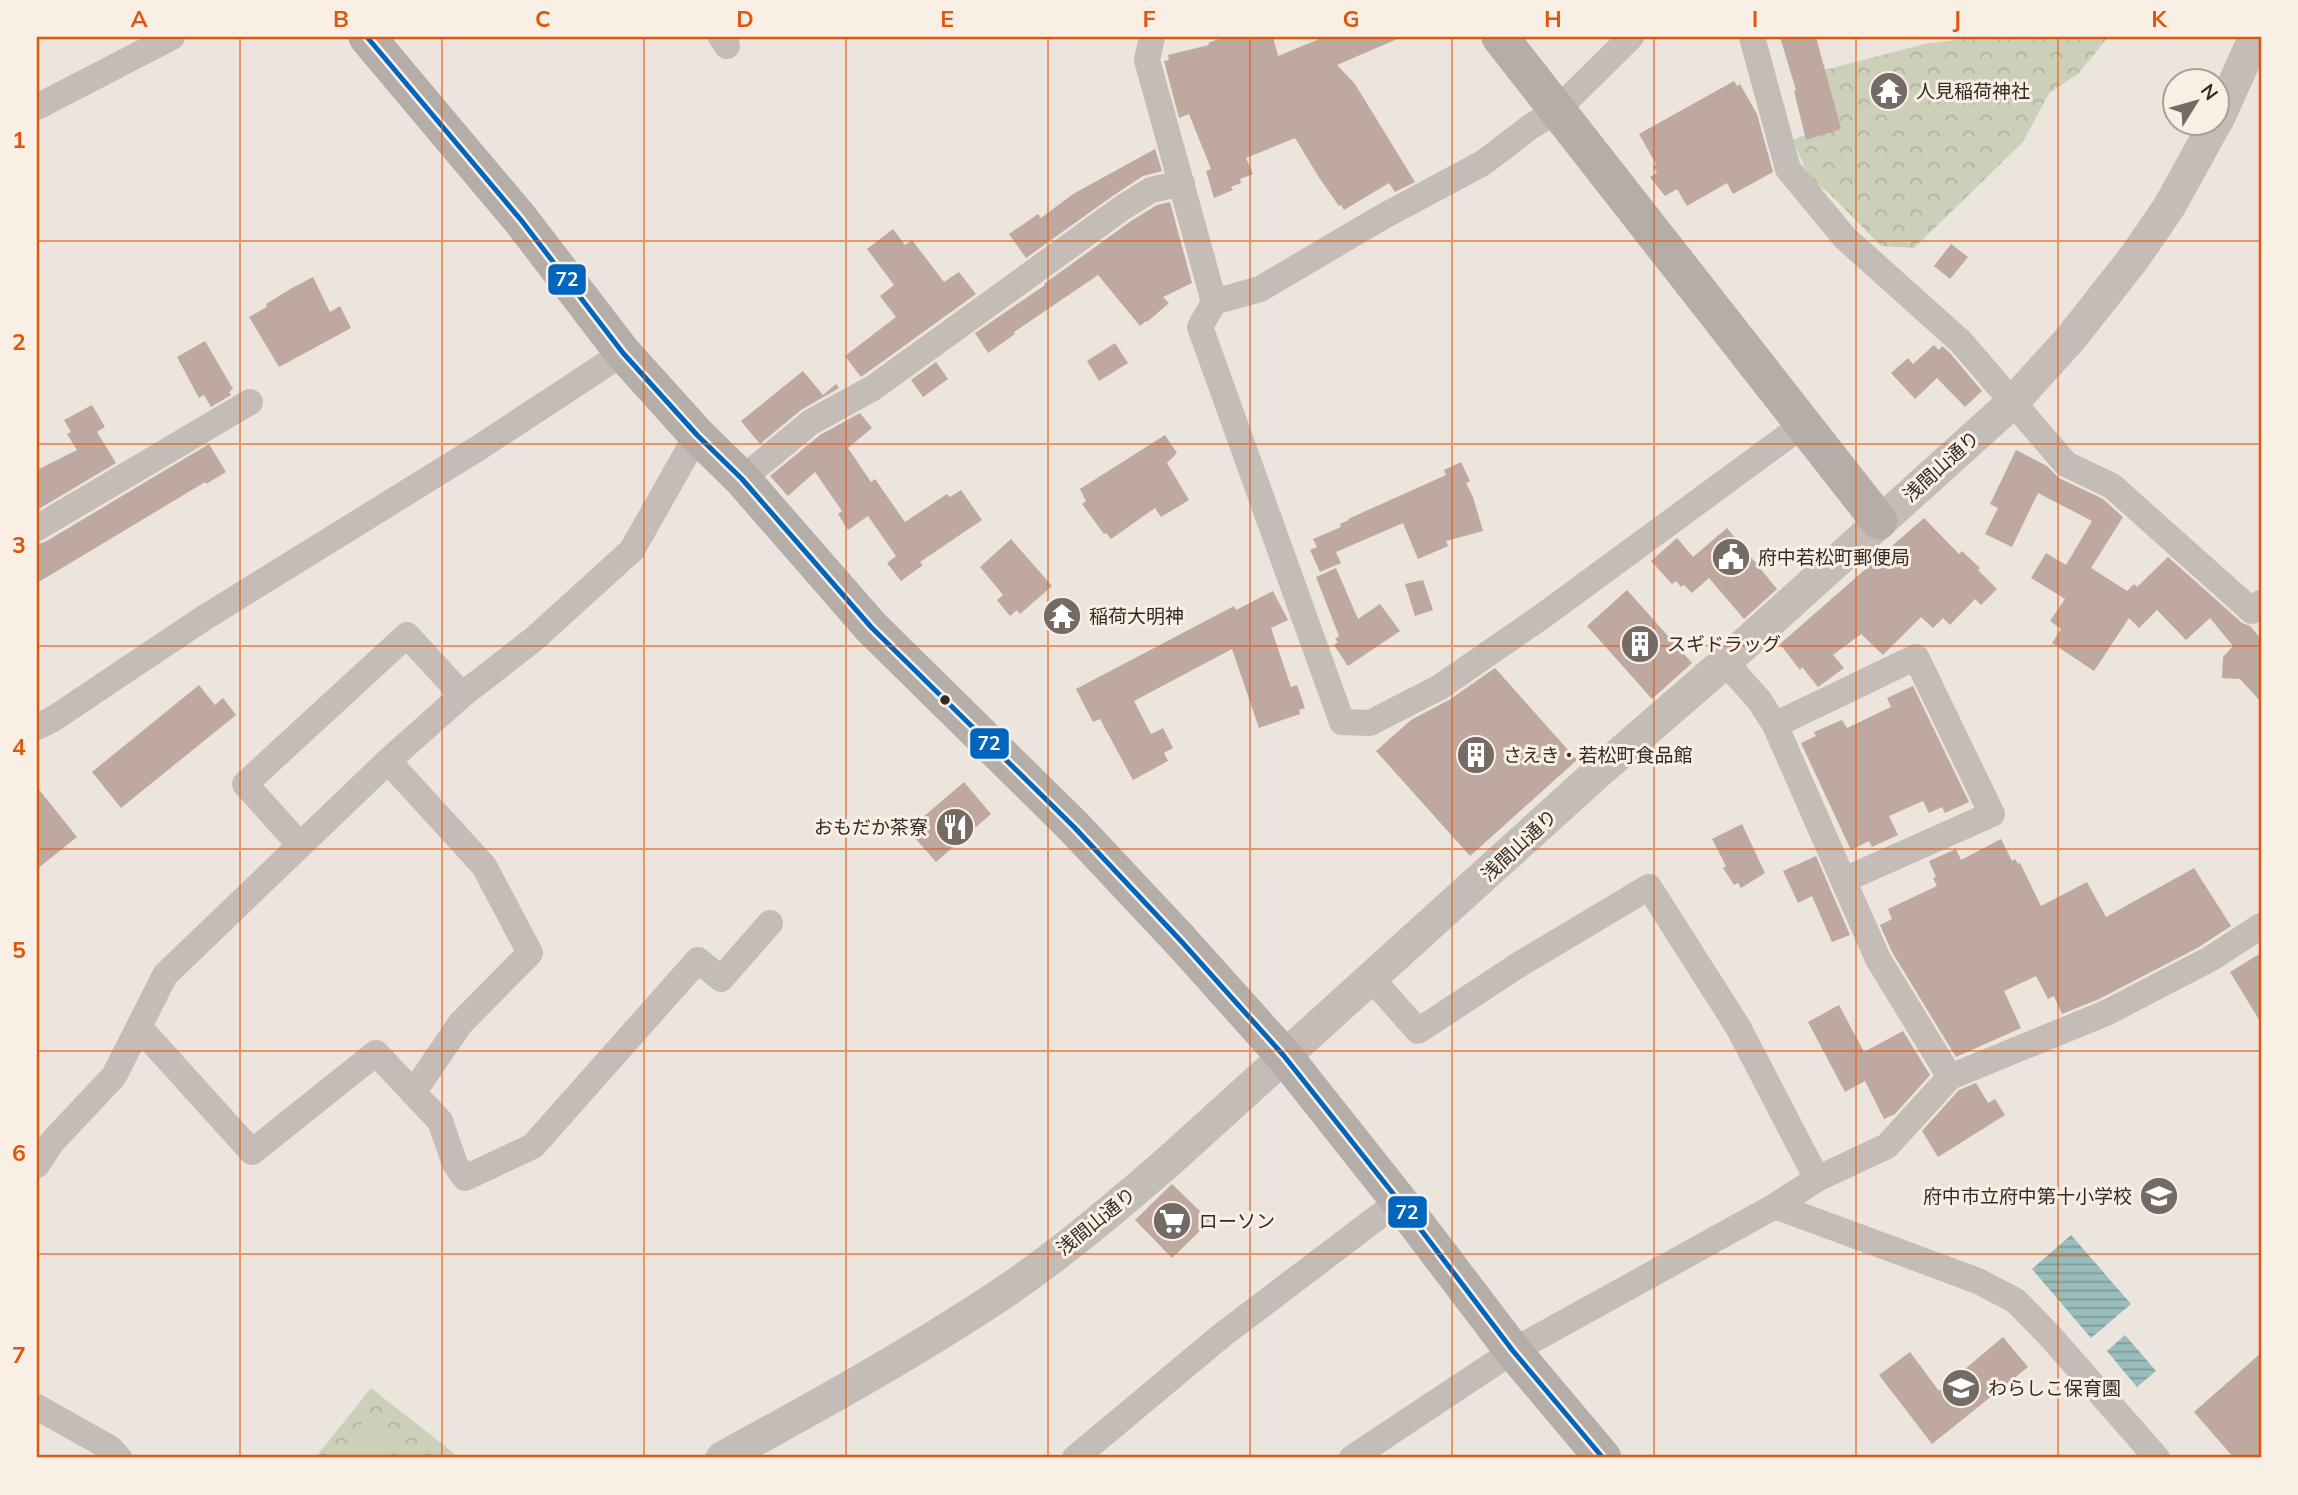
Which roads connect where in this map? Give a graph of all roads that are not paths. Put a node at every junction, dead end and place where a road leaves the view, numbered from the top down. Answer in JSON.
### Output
{"nodes":[{"id":1,"x":172,"y":37,"type":"edge"},
{"id":2,"x":368,"y":37,"type":"edge"},
{"id":3,"x":1152,"y":37,"type":"edge"},
{"id":4,"x":1500,"y":37,"type":"edge"},
{"id":5,"x":1632,"y":37,"type":"edge"},
{"id":6,"x":1752,"y":37,"type":"edge"},
{"id":7,"x":2255,"y":37,"type":"edge"},
{"id":8,"x":2232,"y":88,"type":"edge"},
{"id":9,"x":37,"y":107,"type":"edge"},
{"id":10,"x":1557,"y":110,"type":"junction"},
{"id":11,"x":2209,"y":136,"type":"edge"},
{"id":12,"x":1182,"y":183,"type":"junction"},
{"id":13,"x":1214,"y":302,"type":"junction"},
{"id":14,"x":623,"y":353,"type":"junction"},
{"id":15,"x":250,"y":402,"type":"dead end"},
{"id":16,"x":2012,"y":402,"type":"junction"},
{"id":17,"x":1804,"y":424,"type":"junction"},
{"id":18,"x":698,"y":435,"type":"junction"},
{"id":19,"x":742,"y":479,"type":"junction"},
{"id":20,"x":1879,"y":521,"type":"junction"},
{"id":21,"x":37,"y":528,"type":"edge"},
{"id":22,"x":2261,"y":603,"type":"edge"},
{"id":23,"x":1725,"y":662,"type":"junction"},
{"id":24,"x":462,"y":695,"type":"junction"},
{"id":25,"x":1775,"y":725,"type":"junction"},
{"id":26,"x":37,"y":727,"type":"edge"},
{"id":27,"x":388,"y":761,"type":"junction"},
{"id":28,"x":300,"y":845,"type":"junction"},
{"id":29,"x":1844,"y":880,"type":"junction"},
{"id":30,"x":770,"y":923,"type":"dead end"},
{"id":31,"x":2261,"y":926,"type":"edge"},
{"id":32,"x":1372,"y":979,"type":"junction"},
{"id":33,"x":139,"y":1027,"type":"junction"},
{"id":34,"x":1284,"y":1056,"type":"junction"},
{"id":35,"x":1950,"y":1077,"type":"junction"},
{"id":36,"x":413,"y":1093,"type":"junction"},
{"id":37,"x":37,"y":1165,"type":"edge"},
{"id":38,"x":1817,"y":1180,"type":"junction"},
{"id":39,"x":1399,"y":1201,"type":"junction"},
{"id":40,"x":1775,"y":1206,"type":"junction"},
{"id":41,"x":1513,"y":1351,"type":"junction"},
{"id":42,"x":37,"y":1407,"type":"edge"},
{"id":43,"x":119,"y":1458,"type":"edge"},
{"id":44,"x":722,"y":1458,"type":"edge"},
{"id":45,"x":1075,"y":1458,"type":"edge"},
{"id":46,"x":1352,"y":1458,"type":"edge"},
{"id":47,"x":1603,"y":1458,"type":"edge"},
{"id":48,"x":2157,"y":1458,"type":"edge"}],
"edges":[{"from":1,"to":9,"type":"street"},
{"from":2,"to":14,"type":"main road"},
{"from":3,"to":12,"type":"street"},
{"from":4,"to":10,"type":"main road"},
{"from":5,"to":10,"type":"street"},
{"from":6,"to":16,"type":"street"},
{"from":7,"to":8,"type":"street","name":"浅間山通り"},
{"from":10,"to":13,"type":"street"},
{"from":10,"to":17,"type":"main road"},
{"from":11,"to":16,"type":"street","name":"浅間山通り"},
{"from":12,"to":13,"type":"street"},
{"from":12,"to":19,"type":"street"},
{"from":13,"to":17,"type":"street"},
{"from":14,"to":18,"type":"main road"},
{"from":14,"to":26,"type":"street"},
{"from":15,"to":21,"type":"street"},
{"from":16,"to":20,"type":"street","name":"浅間山通り"},
{"from":16,"to":22,"type":"street"},
{"from":17,"to":20,"type":"main road"},
{"from":18,"to":19,"type":"main road"},
{"from":18,"to":24,"type":"street"},
{"from":19,"to":34,"type":"main road"},
{"from":20,"to":23,"type":"street","name":"浅間山通り"},
{"from":23,"to":25,"type":"street"},
{"from":23,"to":32,"type":"street","name":"浅間山通り"},
{"from":24,"to":27,"type":"street"},
{"from":24,"to":28,"type":"street"},
{"from":25,"to":29,"type":"street"},
{"from":25,"to":29,"type":"street"},
{"from":27,"to":28,"type":"street"},
{"from":27,"to":36,"type":"street"},
{"from":28,"to":33,"type":"street"},
{"from":29,"to":35,"type":"street"},
{"from":30,"to":36,"type":"street"},
{"from":31,"to":35,"type":"street"},
{"from":32,"to":34,"type":"street","name":"浅間山通り"},
{"from":32,"to":38,"type":"street"},
{"from":33,"to":36,"type":"street"},
{"from":33,"to":37,"type":"street"},
{"from":34,"to":39,"type":"main road"},
{"from":34,"to":44,"type":"street","name":"浅間山通り"},
{"from":35,"to":38,"type":"street"},
{"from":38,"to":40,"type":"street"},
{"from":39,"to":41,"type":"main road"},
{"from":39,"to":45,"type":"street"},
{"from":40,"to":41,"type":"street"},
{"from":40,"to":48,"type":"street"},
{"from":41,"to":46,"type":"street"},
{"from":41,"to":47,"type":"main road"},
{"from":42,"to":43,"type":"street"}]}
